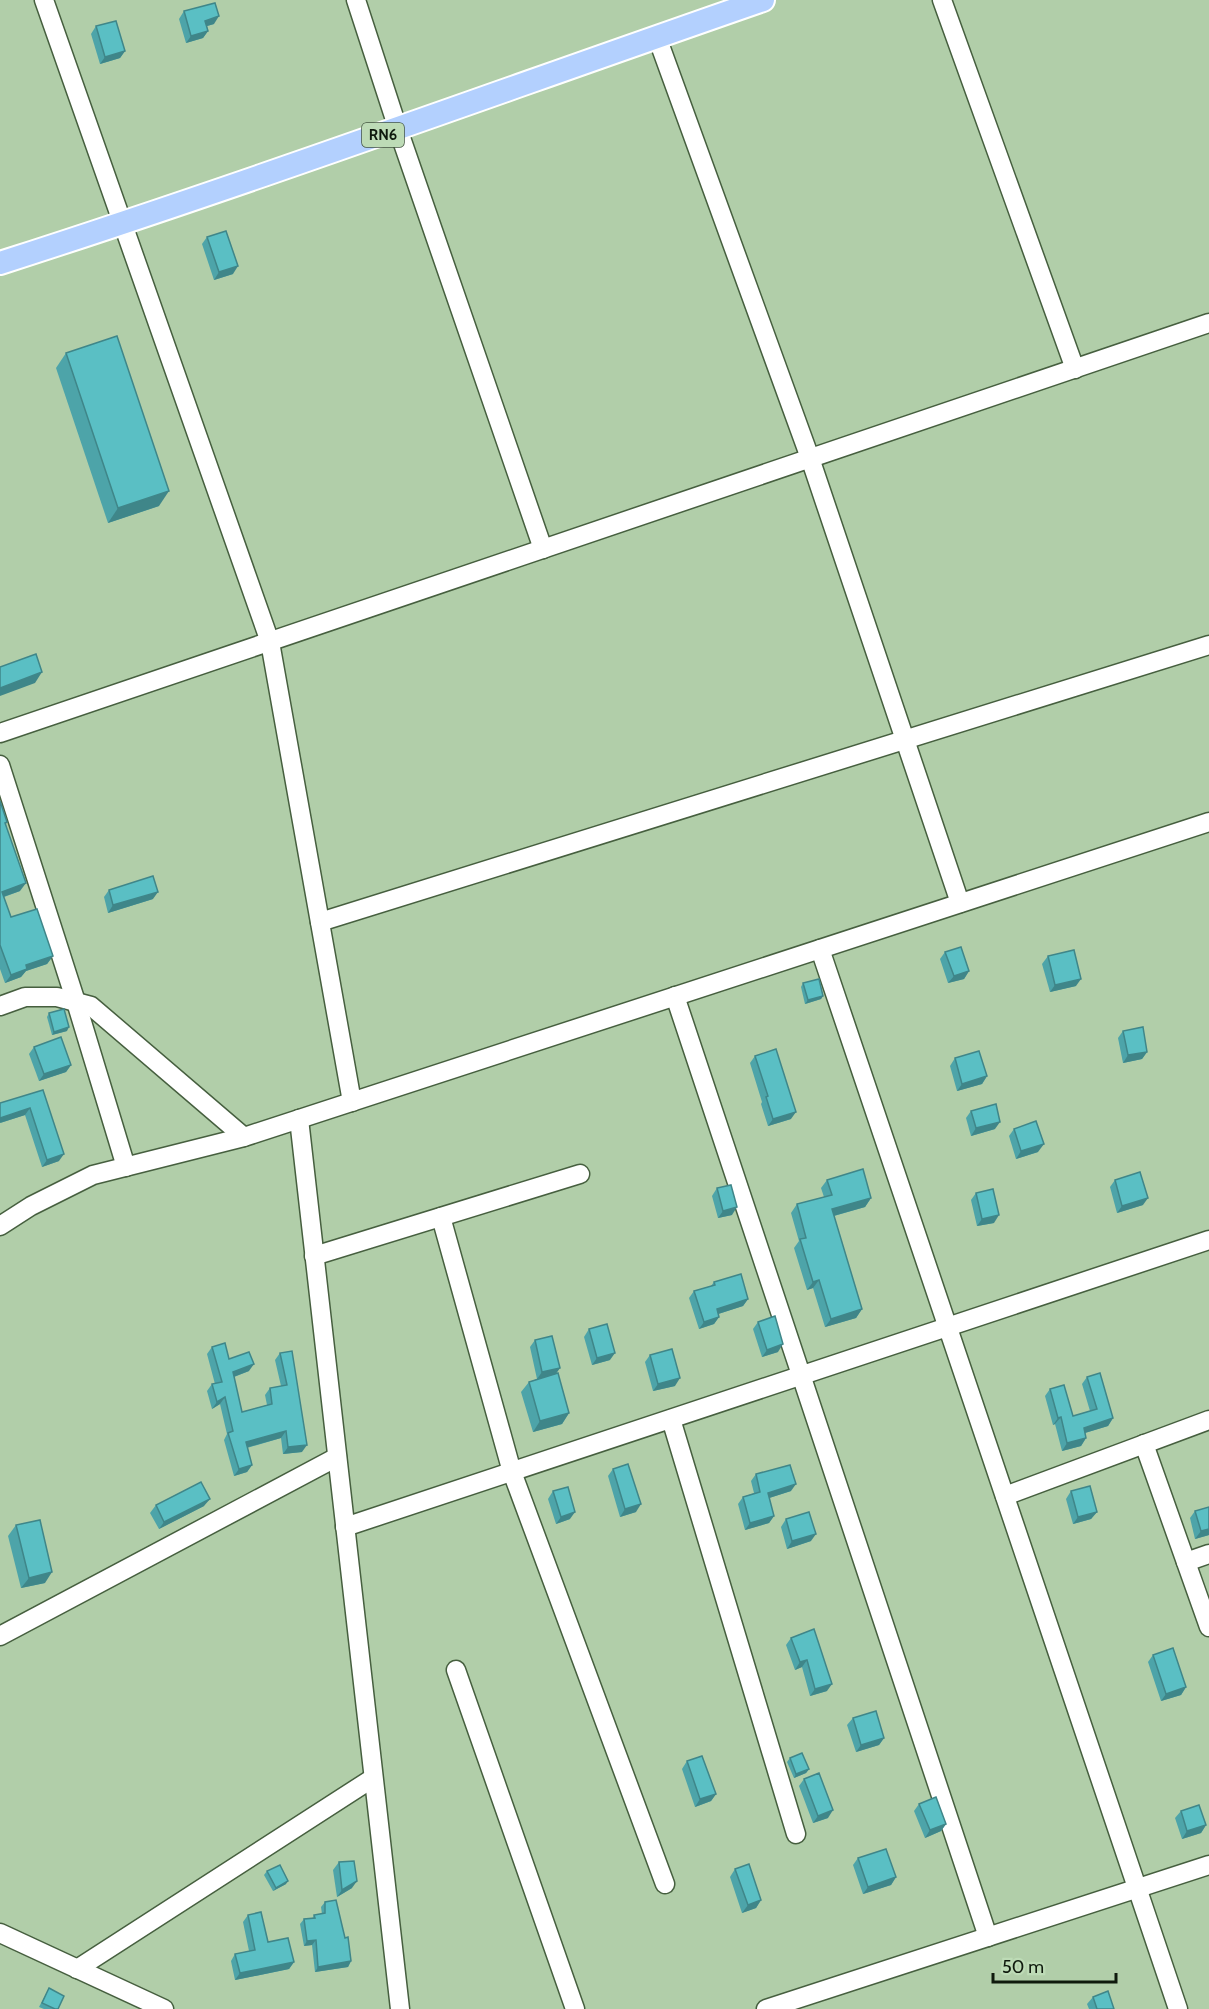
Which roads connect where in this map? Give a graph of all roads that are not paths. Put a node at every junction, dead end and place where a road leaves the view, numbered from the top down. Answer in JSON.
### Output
{"nodes":[{"id":1,"x":44,"y":0,"type":"edge"},
{"id":2,"x":356,"y":0,"type":"edge"},
{"id":3,"x":763,"y":0,"type":"edge"},
{"id":4,"x":942,"y":0,"type":"edge"},
{"id":5,"x":657,"y":37,"type":"junction"},
{"id":6,"x":398,"y":129,"type":"junction"},
{"id":7,"x":122,"y":224,"type":"junction"},
{"id":8,"x":0,"y":263,"type":"edge"},
{"id":9,"x":1209,"y":323,"type":"edge"},
{"id":10,"x":1075,"y":369,"type":"junction"},
{"id":11,"x":810,"y":458,"type":"junction"},
{"id":12,"x":543,"y":549,"type":"junction"},
{"id":13,"x":270,"y":642,"type":"junction"},
{"id":14,"x":1209,"y":645,"type":"edge"},
{"id":15,"x":0,"y":733,"type":"edge"},
{"id":16,"x":905,"y":740,"type":"junction"},
{"id":17,"x":0,"y":765,"type":"edge"},
{"id":18,"x":1209,"y":822,"type":"edge"},
{"id":19,"x":960,"y":903,"type":"junction"},
{"id":20,"x":320,"y":922,"type":"junction"},
{"id":21,"x":820,"y":949,"type":"junction"},
{"id":22,"x":675,"y":996,"type":"junction"},
{"id":23,"x":76,"y":1002,"type":"junction"},
{"id":24,"x":0,"y":1005,"type":"edge"},
{"id":25,"x":352,"y":1102,"type":"junction"},
{"id":26,"x":299,"y":1119,"type":"junction"},
{"id":27,"x":244,"y":1137,"type":"junction"},
{"id":28,"x":126,"y":1167,"type":"junction"},
{"id":29,"x":580,"y":1174,"type":"dead end"},
{"id":30,"x":441,"y":1217,"type":"junction"},
{"id":31,"x":0,"y":1226,"type":"edge"},
{"id":32,"x":1209,"y":1240,"type":"edge"},
{"id":33,"x":314,"y":1256,"type":"junction"},
{"id":34,"x":948,"y":1327,"type":"junction"},
{"id":35,"x":801,"y":1375,"type":"junction"},
{"id":36,"x":671,"y":1419,"type":"junction"},
{"id":37,"x":1209,"y":1420,"type":"edge"},
{"id":38,"x":1144,"y":1444,"type":"junction"},
{"id":39,"x":337,"y":1457,"type":"junction"},
{"id":40,"x":512,"y":1472,"type":"junction"},
{"id":41,"x":1005,"y":1496,"type":"junction"},
{"id":42,"x":345,"y":1527,"type":"junction"},
{"id":43,"x":1209,"y":1554,"type":"edge"},
{"id":44,"x":1186,"y":1562,"type":"junction"},
{"id":45,"x":1209,"y":1627,"type":"edge"},
{"id":46,"x":0,"y":1636,"type":"edge"},
{"id":47,"x":456,"y":1670,"type":"dead end"},
{"id":48,"x":374,"y":1778,"type":"junction"},
{"id":49,"x":796,"y":1834,"type":"dead end"},
{"id":50,"x":1209,"y":1865,"type":"edge"},
{"id":51,"x":665,"y":1884,"type":"dead end"},
{"id":52,"x":1137,"y":1889,"type":"junction"},
{"id":53,"x":0,"y":1933,"type":"edge"},
{"id":54,"x":988,"y":1937,"type":"junction"},
{"id":55,"x":77,"y":1969,"type":"junction"},
{"id":56,"x":164,"y":2009,"type":"edge"},
{"id":57,"x":399,"y":2009,"type":"edge"},
{"id":58,"x":575,"y":2009,"type":"edge"},
{"id":59,"x":766,"y":2009,"type":"edge"},
{"id":60,"x":1178,"y":2009,"type":"edge"}],
"edges":[{"from":1,"to":7,"type":"street"},
{"from":2,"to":6,"type":"street"},
{"from":3,"to":5,"type":"main road","number":"RN6"},
{"from":4,"to":10,"type":"street"},
{"from":5,"to":6,"type":"main road","number":"RN6"},
{"from":5,"to":11,"type":"street"},
{"from":6,"to":7,"type":"main road","number":"RN6"},
{"from":6,"to":12,"type":"street"},
{"from":7,"to":8,"type":"main road","number":"RN6"},
{"from":7,"to":13,"type":"street"},
{"from":9,"to":10,"type":"street"},
{"from":10,"to":11,"type":"street"},
{"from":11,"to":12,"type":"street"},
{"from":11,"to":16,"type":"street"},
{"from":12,"to":13,"type":"street"},
{"from":13,"to":15,"type":"street"},
{"from":13,"to":20,"type":"street"},
{"from":14,"to":16,"type":"street"},
{"from":16,"to":19,"type":"street"},
{"from":16,"to":20,"type":"street"},
{"from":17,"to":23,"type":"street"},
{"from":18,"to":19,"type":"street"},
{"from":19,"to":21,"type":"street"},
{"from":20,"to":25,"type":"street"},
{"from":21,"to":22,"type":"street"},
{"from":21,"to":34,"type":"street"},
{"from":22,"to":25,"type":"street"},
{"from":22,"to":35,"type":"street"},
{"from":23,"to":24,"type":"street"},
{"from":23,"to":27,"type":"street"},
{"from":23,"to":28,"type":"street"},
{"from":25,"to":26,"type":"street"},
{"from":26,"to":27,"type":"street"},
{"from":26,"to":33,"type":"street"},
{"from":27,"to":28,"type":"street"},
{"from":28,"to":31,"type":"street"},
{"from":29,"to":30,"type":"street"},
{"from":30,"to":33,"type":"street"},
{"from":30,"to":40,"type":"street"},
{"from":32,"to":34,"type":"street"},
{"from":33,"to":39,"type":"street"},
{"from":34,"to":35,"type":"street"},
{"from":34,"to":41,"type":"street"},
{"from":35,"to":36,"type":"street"},
{"from":35,"to":54,"type":"street"},
{"from":36,"to":40,"type":"street"},
{"from":36,"to":49,"type":"street"},
{"from":37,"to":38,"type":"street"},
{"from":38,"to":41,"type":"street"},
{"from":38,"to":44,"type":"street"},
{"from":39,"to":42,"type":"street"},
{"from":39,"to":46,"type":"street"},
{"from":40,"to":42,"type":"street"},
{"from":40,"to":51,"type":"street"},
{"from":41,"to":52,"type":"street"},
{"from":42,"to":48,"type":"street"},
{"from":43,"to":44,"type":"street"},
{"from":44,"to":45,"type":"street"},
{"from":47,"to":58,"type":"street"},
{"from":48,"to":55,"type":"street"},
{"from":48,"to":57,"type":"street"},
{"from":50,"to":52,"type":"street"},
{"from":52,"to":54,"type":"street"},
{"from":52,"to":60,"type":"street"},
{"from":53,"to":55,"type":"street"},
{"from":54,"to":59,"type":"street"},
{"from":55,"to":56,"type":"street"}]}
